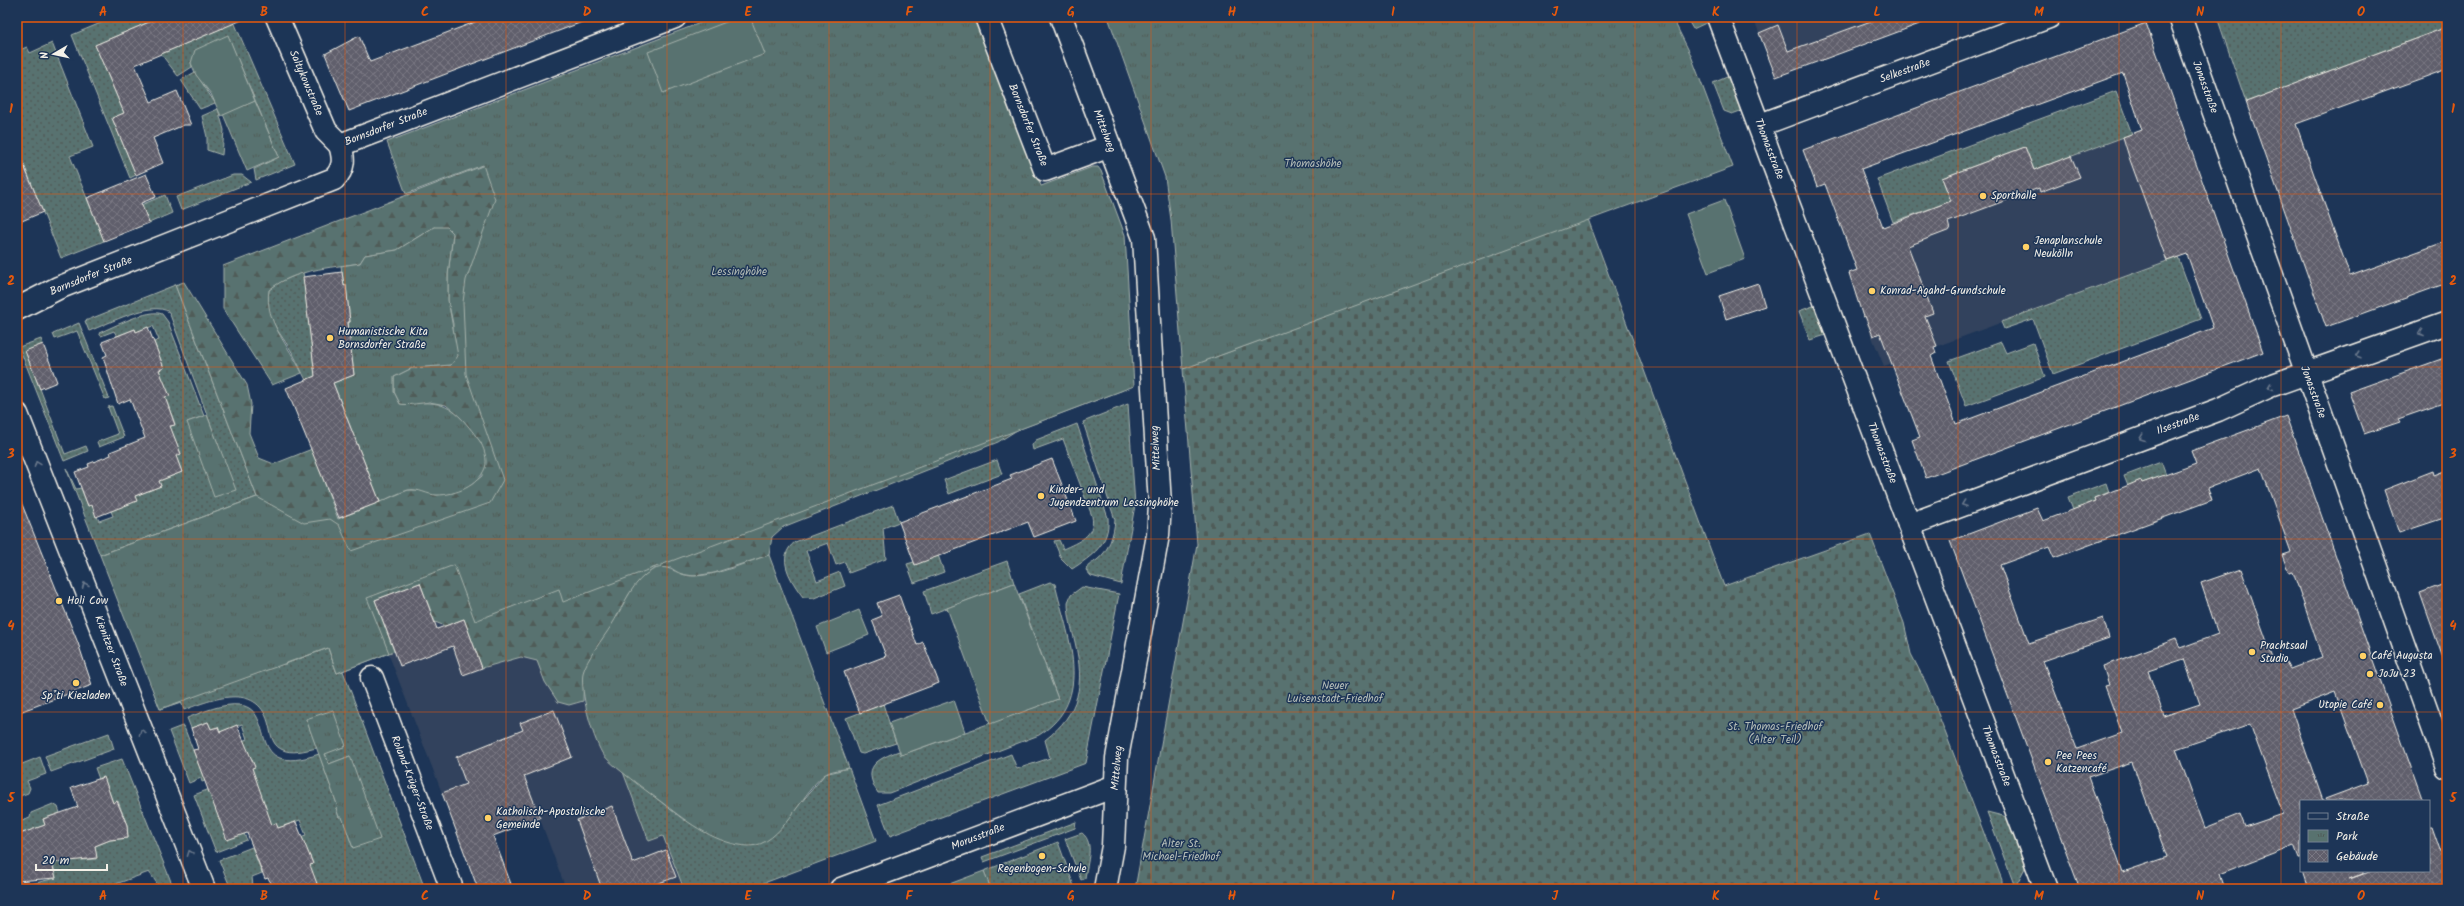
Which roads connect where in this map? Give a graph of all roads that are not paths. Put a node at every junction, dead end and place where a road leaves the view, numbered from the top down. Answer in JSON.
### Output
{"nodes":[{"id":1,"x":277,"y":17,"type":"edge"},
{"id":2,"x":675,"y":17,"type":"edge"},
{"id":3,"x":986,"y":17,"type":"edge"},
{"id":4,"x":1061,"y":17,"type":"edge"},
{"id":5,"x":1718,"y":17,"type":"edge"},
{"id":6,"x":2049,"y":17,"type":"edge"},
{"id":7,"x":2180,"y":17,"type":"edge"},
{"id":8,"x":1760,"y":125,"type":"junction"},
{"id":9,"x":340,"y":145,"type":"junction"},
{"id":10,"x":1110,"y":146,"type":"junction"},
{"id":11,"x":17,"y":309,"type":"edge"},
{"id":12,"x":2447,"y":323,"type":"edge"},
{"id":13,"x":2306,"y":373,"type":"junction"},
{"id":14,"x":17,"y":414,"type":"edge"},
{"id":15,"x":1909,"y":525,"type":"junction"},
{"id":16,"x":372,"y":678,"type":"dead end"},
{"id":17,"x":2447,"y":767,"type":"edge"},
{"id":18,"x":1115,"y":786,"type":"junction"},
{"id":19,"x":204,"y":889,"type":"edge"},
{"id":20,"x":452,"y":889,"type":"edge"},
{"id":21,"x":841,"y":889,"type":"edge"},
{"id":22,"x":1105,"y":889,"type":"edge"},
{"id":23,"x":2046,"y":889,"type":"edge"}],
"edges":[{"from":1,"to":9,"type":"street","name":"Saltykowstraße"},
{"from":2,"to":9,"type":"street","name":"Bornsdorfer Straße"},
{"from":3,"to":10,"type":"street","name":"Bornsdorfer Straße"},
{"from":4,"to":10,"type":"street","name":"Mittelweg"},
{"from":5,"to":8,"type":"street","name":"Thomasstraße"},
{"from":6,"to":8,"type":"street","name":"Selkestraße"},
{"from":7,"to":13,"type":"street","name":"Jonasstraße"},
{"from":8,"to":15,"type":"street","name":"Thomasstraße"},
{"from":9,"to":11,"type":"street","name":"Bornsdorfer Straße"},
{"from":10,"to":18,"type":"street","name":"Mittelweg"},
{"from":12,"to":13,"type":"street","name":"Ilsestraße","one_way":true},
{"from":13,"to":15,"type":"street","name":"Ilsestraße","one_way":true},
{"from":13,"to":17,"type":"street","name":"Jonasstraße"},
{"from":19,"to":14,"type":"street","name":"Kienitzer Straße","one_way":true},
{"from":15,"to":23,"type":"street","name":"Thomasstraße"},
{"from":16,"to":20,"type":"street","name":"Roland-Krüger-Straße"},
{"from":18,"to":21,"type":"street","name":"Morusstraße"},
{"from":18,"to":22,"type":"street","name":"Mittelweg"}]}
